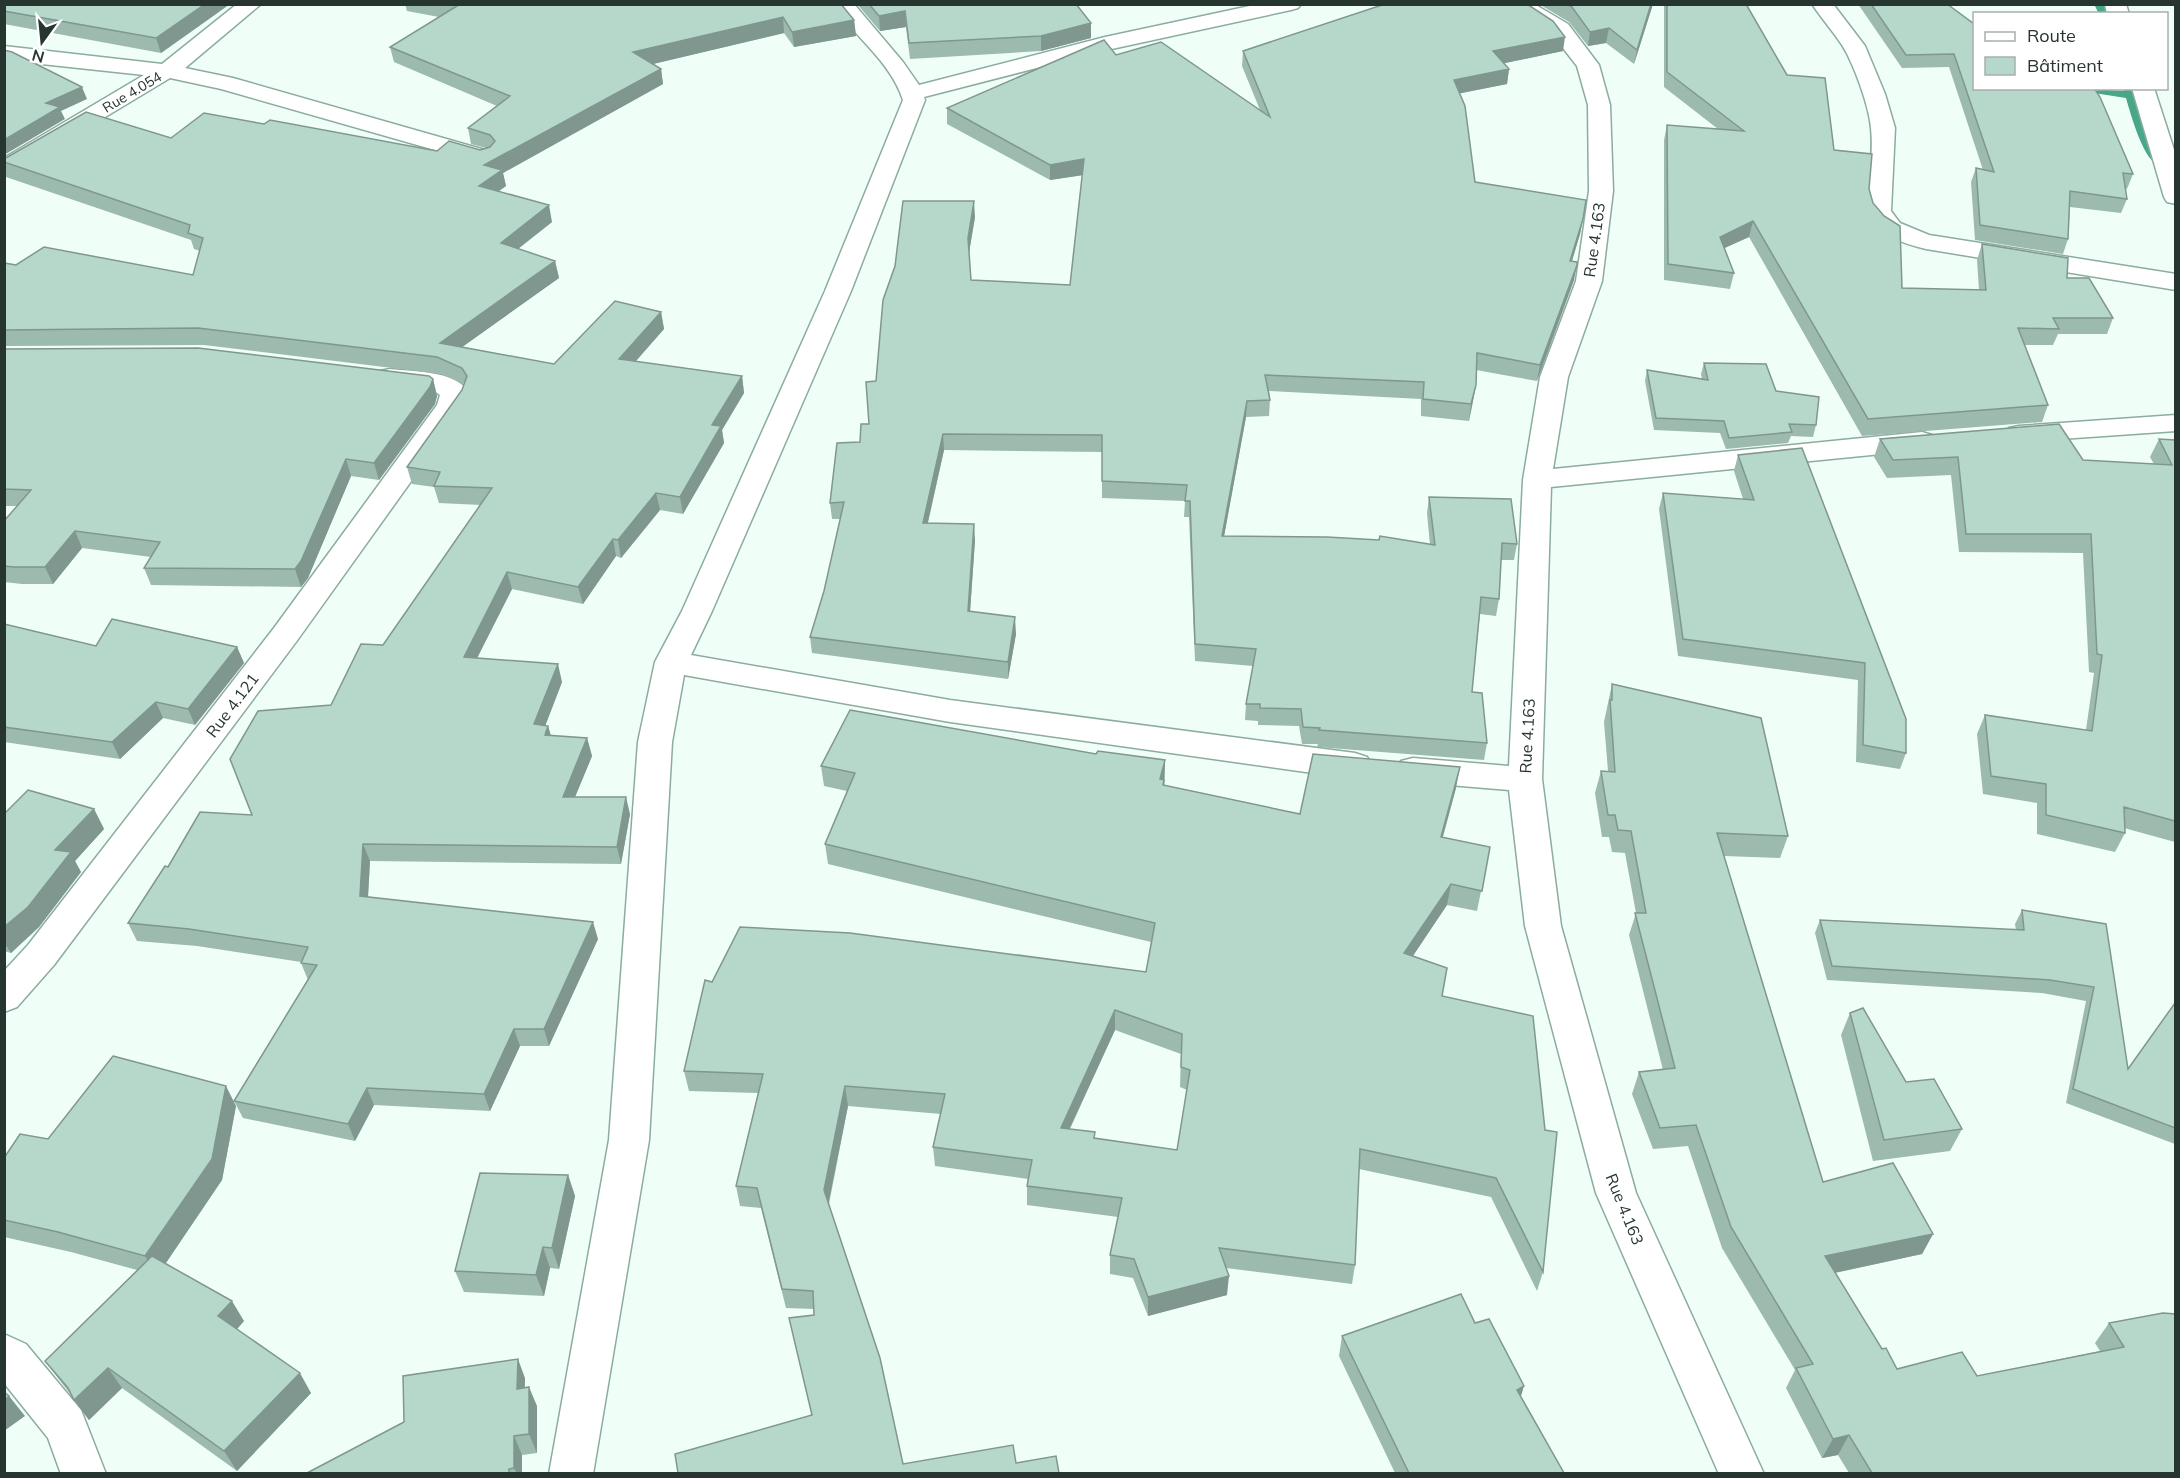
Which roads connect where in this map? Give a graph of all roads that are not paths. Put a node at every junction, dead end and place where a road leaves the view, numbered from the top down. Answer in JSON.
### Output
{"nodes":[{"id":1,"x":251,"y":4,"type":"edge"},
{"id":2,"x":842,"y":4,"type":"edge"},
{"id":3,"x":1291,"y":4,"type":"edge"},
{"id":4,"x":1518,"y":4,"type":"edge"},
{"id":5,"x":1822,"y":4,"type":"edge"},
{"id":6,"x":4,"y":53,"type":"edge"},
{"id":7,"x":167,"y":71,"type":"junction"},
{"id":8,"x":2144,"y":90,"type":"edge"},
{"id":9,"x":914,"y":93,"type":"junction"},
{"id":10,"x":484,"y":157,"type":"edge"},
{"id":11,"x":4,"y":168,"type":"edge"},
{"id":12,"x":2175,"y":197,"type":"edge"},
{"id":13,"x":2175,"y":282,"type":"edge"},
{"id":14,"x":371,"y":374,"type":"edge"},
{"id":15,"x":2175,"y":423,"type":"edge"},
{"id":16,"x":1989,"y":436,"type":"edge"},
{"id":17,"x":1943,"y":440,"type":"edge"},
{"id":18,"x":1537,"y":480,"type":"junction"},
{"id":19,"x":671,"y":662,"type":"junction"},
{"id":20,"x":1525,"y":779,"type":"junction"},
{"id":21,"x":4,"y":997,"type":"edge"},
{"id":22,"x":4,"y":1354,"type":"edge"},
{"id":23,"x":84,"y":1473,"type":"edge"},
{"id":24,"x":571,"y":1473,"type":"edge"},
{"id":25,"x":1742,"y":1473,"type":"edge"}],
"edges":[{"from":1,"to":7,"type":"street","name":"Rue 4.054"},
{"from":2,"to":9,"type":"street"},
{"from":3,"to":9,"type":"street"},
{"from":4,"to":18,"type":"street","name":"Rue 4.163"},
{"from":5,"to":13,"type":"street"},
{"from":6,"to":7,"type":"street"},
{"from":7,"to":10,"type":"street"},
{"from":7,"to":11,"type":"street","name":"Rue 4.054"},
{"from":8,"to":12,"type":"street"},
{"from":9,"to":19,"type":"street"},
{"from":14,"to":21,"type":"street","name":"Rue 4.121"},
{"from":15,"to":16,"type":"street"},
{"from":17,"to":18,"type":"street"},
{"from":18,"to":20,"type":"street","name":"Rue 4.163"},
{"from":19,"to":20,"type":"street"},
{"from":19,"to":24,"type":"street"},
{"from":20,"to":25,"type":"street","name":"Rue 4.163"},
{"from":22,"to":23,"type":"street"}]}
